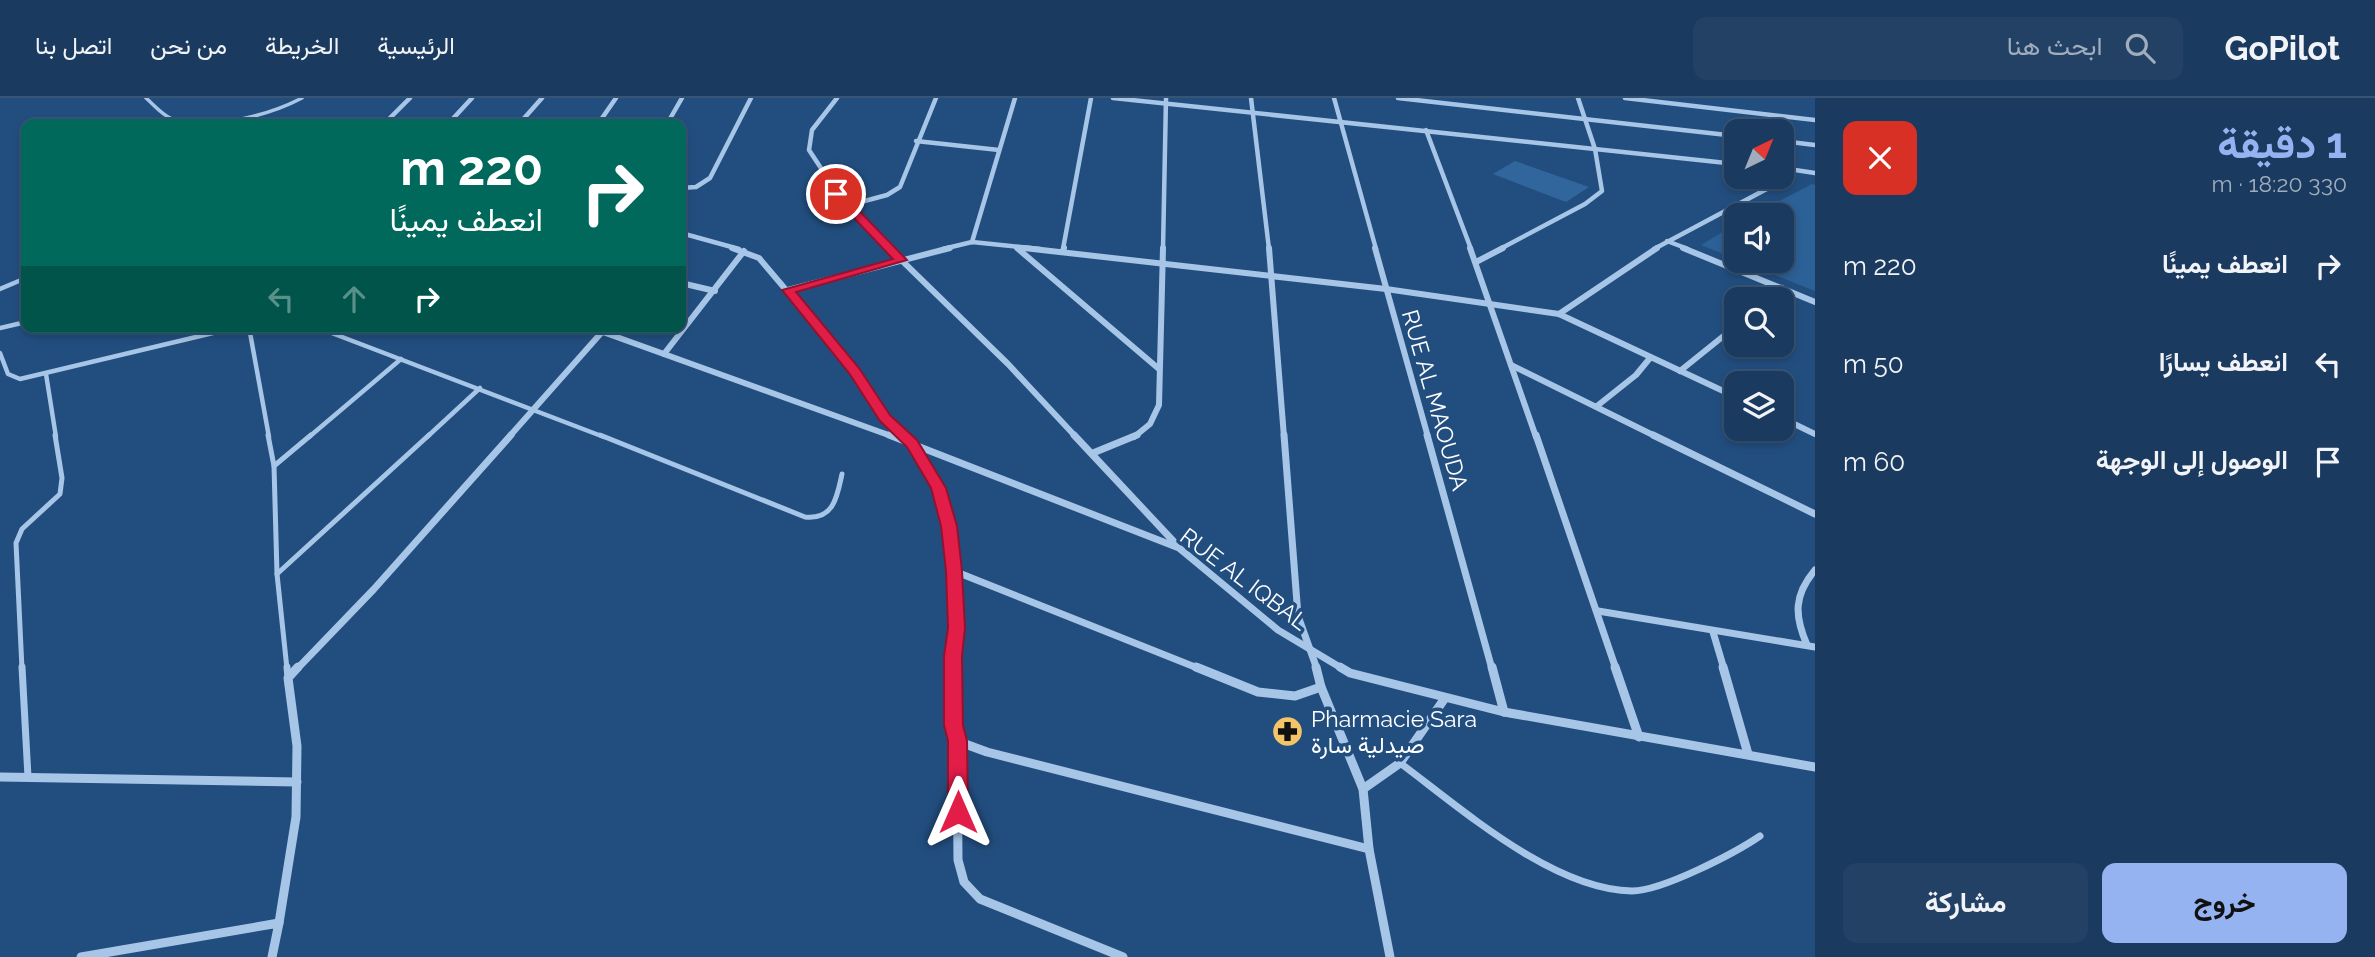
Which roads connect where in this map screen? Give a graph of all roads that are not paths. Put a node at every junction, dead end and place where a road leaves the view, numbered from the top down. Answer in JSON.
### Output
{"nodes":[{"id":1,"x":146,"y":98,"type":"edge"},
{"id":2,"x":302,"y":98,"type":"edge"},
{"id":3,"x":410,"y":98,"type":"edge"},
{"id":4,"x":472,"y":98,"type":"edge"},
{"id":5,"x":542,"y":98,"type":"edge"},
{"id":6,"x":617,"y":98,"type":"edge"},
{"id":7,"x":682,"y":98,"type":"edge"},
{"id":8,"x":751,"y":98,"type":"edge"},
{"id":9,"x":837,"y":98,"type":"edge"},
{"id":10,"x":936,"y":98,"type":"edge"},
{"id":11,"x":1015,"y":98,"type":"edge"},
{"id":12,"x":1091,"y":98,"type":"edge"},
{"id":13,"x":1113,"y":98,"type":"edge"},
{"id":14,"x":1251,"y":98,"type":"edge"},
{"id":15,"x":1334,"y":98,"type":"edge"},
{"id":16,"x":1398,"y":98,"type":"edge"},
{"id":17,"x":1578,"y":98,"type":"edge"},
{"id":18,"x":1625,"y":98,"type":"edge"},
{"id":19,"x":1166,"y":101,"type":"edge"},
{"id":20,"x":1253,"y":113,"type":"junction"},
{"id":21,"x":173,"y":119,"type":"edge"},
{"id":22,"x":217,"y":119,"type":"edge"},
{"id":23,"x":389,"y":119,"type":"edge"},
{"id":24,"x":453,"y":119,"type":"edge"},
{"id":25,"x":523,"y":119,"type":"edge"},
{"id":26,"x":602,"y":119,"type":"edge"},
{"id":27,"x":670,"y":119,"type":"edge"},
{"id":28,"x":1585,"y":119,"type":"junction"},
{"id":29,"x":1815,"y":120,"type":"edge"},
{"id":30,"x":1342,"y":121,"type":"junction"},
{"id":31,"x":1426,"y":130,"type":"junction"},
{"id":32,"x":1724,"y":135,"type":"edge"},
{"id":33,"x":916,"y":141,"type":"junction"},
{"id":34,"x":1794,"y":142,"type":"edge"},
{"id":35,"x":1815,"y":145,"type":"edge"},
{"id":36,"x":1595,"y":149,"type":"junction"},
{"id":37,"x":999,"y":150,"type":"junction"},
{"id":38,"x":1724,"y":163,"type":"edge"},
{"id":39,"x":1794,"y":170,"type":"edge"},
{"id":40,"x":1815,"y":173,"type":"edge"},
{"id":41,"x":686,"y":188,"type":"edge"},
{"id":42,"x":1766,"y":189,"type":"edge"},
{"id":43,"x":846,"y":206,"type":"junction"},
{"id":44,"x":686,"y":234,"type":"edge"},
{"id":45,"x":1668,"y":241,"type":"junction"},
{"id":46,"x":972,"y":242,"type":"junction"},
{"id":47,"x":1016,"y":248,"type":"junction"},
{"id":48,"x":744,"y":251,"type":"junction"},
{"id":49,"x":1063,"y":252,"type":"junction"},
{"id":50,"x":901,"y":260,"type":"junction"},
{"id":51,"x":1476,"y":262,"type":"junction"},
{"id":52,"x":1162,"y":264,"type":"junction"},
{"id":53,"x":1272,"y":277,"type":"junction"},
{"id":54,"x":21,"y":280,"type":"edge"},
{"id":55,"x":686,"y":283,"type":"edge"},
{"id":56,"x":1780,"y":287,"type":"edge"},
{"id":57,"x":0,"y":289,"type":"edge"},
{"id":58,"x":1385,"y":289,"type":"junction"},
{"id":59,"x":789,"y":290,"type":"junction"},
{"id":60,"x":715,"y":291,"type":"junction"},
{"id":61,"x":1794,"y":293,"type":"edge"},
{"id":62,"x":1815,"y":302,"type":"edge"},
{"id":63,"x":1491,"y":304,"type":"junction"},
{"id":64,"x":1559,"y":314,"type":"junction"},
{"id":65,"x":21,"y":324,"type":"edge"},
{"id":66,"x":686,"y":327,"type":"edge"},
{"id":67,"x":0,"y":328,"type":"edge"},
{"id":68,"x":213,"y":333,"type":"edge"},
{"id":69,"x":250,"y":333,"type":"edge"},
{"id":70,"x":332,"y":333,"type":"edge"},
{"id":71,"x":601,"y":333,"type":"edge"},
{"id":72,"x":605,"y":333,"type":"edge"},
{"id":73,"x":681,"y":333,"type":"edge"},
{"id":74,"x":1724,"y":336,"type":"edge"},
{"id":75,"x":0,"y":354,"type":"edge"},
{"id":76,"x":664,"y":354,"type":"junction"},
{"id":77,"x":1650,"y":358,"type":"junction"},
{"id":78,"x":401,"y":359,"type":"junction"},
{"id":79,"x":1511,"y":365,"type":"junction"},
{"id":80,"x":1159,"y":369,"type":"junction"},
{"id":81,"x":1680,"y":371,"type":"junction"},
{"id":82,"x":46,"y":374,"type":"junction"},
{"id":83,"x":480,"y":388,"type":"junction"},
{"id":84,"x":1724,"y":391,"type":"edge"},
{"id":85,"x":1597,"y":406,"type":"junction"},
{"id":86,"x":533,"y":408,"type":"junction"},
{"id":87,"x":1794,"y":424,"type":"edge"},
{"id":88,"x":1815,"y":434,"type":"edge"},
{"id":89,"x":912,"y":443,"type":"junction"},
{"id":90,"x":1093,"y":453,"type":"junction"},
{"id":91,"x":274,"y":466,"type":"junction"},
{"id":92,"x":842,"y":474,"type":"dead end"},
{"id":93,"x":1815,"y":514,"type":"edge"},
{"id":94,"x":1179,"y":548,"type":"junction"},
{"id":95,"x":1815,"y":570,"type":"edge"},
{"id":96,"x":954,"y":571,"type":"junction"},
{"id":97,"x":277,"y":574,"type":"junction"},
{"id":98,"x":1598,"y":611,"type":"junction"},
{"id":99,"x":1713,"y":632,"type":"junction"},
{"id":100,"x":1811,"y":646,"type":"edge"},
{"id":101,"x":1313,"y":653,"type":"junction"},
{"id":102,"x":288,"y":678,"type":"junction"},
{"id":103,"x":1321,"y":687,"type":"junction"},
{"id":104,"x":1445,"y":698,"type":"junction"},
{"id":105,"x":1504,"y":712,"type":"junction"},
{"id":106,"x":1639,"y":737,"type":"junction"},
{"id":107,"x":957,"y":741,"type":"junction"},
{"id":108,"x":1748,"y":754,"type":"junction"},
{"id":109,"x":1401,"y":763,"type":"junction"},
{"id":110,"x":1815,"y":767,"type":"edge"},
{"id":111,"x":0,"y":777,"type":"edge"},
{"id":112,"x":27,"y":777,"type":"junction"},
{"id":113,"x":297,"y":782,"type":"junction"},
{"id":114,"x":1363,"y":789,"type":"junction"},
{"id":115,"x":1760,"y":836,"type":"dead end"},
{"id":116,"x":1369,"y":849,"type":"junction"},
{"id":117,"x":279,"y":923,"type":"junction"},
{"id":118,"x":81,"y":957,"type":"edge"},
{"id":119,"x":272,"y":957,"type":"edge"},
{"id":120,"x":1123,"y":957,"type":"edge"},
{"id":121,"x":1391,"y":957,"type":"edge"}],
"edges":[{"from":1,"to":21,"type":"lane"},
{"from":2,"to":22,"type":"lane"},
{"from":3,"to":23,"type":"street"},
{"from":4,"to":24,"type":"street"},
{"from":5,"to":25,"type":"street"},
{"from":6,"to":26,"type":"street"},
{"from":7,"to":27,"type":"street"},
{"from":8,"to":41,"type":"street"},
{"from":9,"to":43,"type":"street"},
{"from":10,"to":33,"type":"street"},
{"from":11,"to":37,"type":"street"},
{"from":12,"to":49,"type":"street"},
{"from":13,"to":19,"type":"street"},
{"from":14,"to":20,"type":"street"},
{"from":15,"to":30,"type":"street","name":"RUE AL MAOUDA"},
{"from":16,"to":28,"type":"street"},
{"from":17,"to":28,"type":"street"},
{"from":18,"to":29,"type":"street"},
{"from":19,"to":20,"type":"street"},
{"from":19,"to":52,"type":"street"},
{"from":20,"to":30,"type":"street"},
{"from":20,"to":53,"type":"street"},
{"from":28,"to":32,"type":"street"},
{"from":28,"to":36,"type":"street"},
{"from":30,"to":31,"type":"street"},
{"from":30,"to":58,"type":"street","name":"RUE AL MAOUDA"},
{"from":31,"to":36,"type":"street"},
{"from":31,"to":51,"type":"street"},
{"from":33,"to":37,"type":"street"},
{"from":33,"to":43,"type":"street"},
{"from":34,"to":35,"type":"street"},
{"from":36,"to":38,"type":"street"},
{"from":36,"to":51,"type":"street"},
{"from":37,"to":46,"type":"street"},
{"from":39,"to":40,"type":"street"},
{"from":42,"to":45,"type":"street"},
{"from":43,"to":50,"type":"street"},
{"from":44,"to":48,"type":"street"},
{"from":45,"to":56,"type":"street"},
{"from":45,"to":64,"type":"street"},
{"from":46,"to":47,"type":"street"},
{"from":46,"to":50,"type":"street"},
{"from":47,"to":49,"type":"street"},
{"from":47,"to":80,"type":"street"},
{"from":48,"to":59,"type":"street"},
{"from":48,"to":60,"type":"street"},
{"from":49,"to":52,"type":"street"},
{"from":50,"to":59,"type":"street"},
{"from":50,"to":90,"type":"street"},
{"from":51,"to":63,"type":"street"},
{"from":52,"to":53,"type":"street"},
{"from":52,"to":80,"type":"street"},
{"from":53,"to":58,"type":"street"},
{"from":53,"to":101,"type":"street"},
{"from":54,"to":57,"type":"lane"},
{"from":55,"to":60,"type":"street"},
{"from":58,"to":63,"type":"street"},
{"from":58,"to":105,"type":"street","name":"RUE AL MAOUDA"},
{"from":59,"to":89,"type":"street"},
{"from":60,"to":66,"type":"street"},
{"from":61,"to":62,"type":"street"},
{"from":63,"to":64,"type":"street"},
{"from":63,"to":79,"type":"street"},
{"from":64,"to":77,"type":"street"},
{"from":65,"to":67,"type":"lane"},
{"from":68,"to":82,"type":"lane"},
{"from":69,"to":91,"type":"lane"},
{"from":70,"to":78,"type":"lane"},
{"from":71,"to":86,"type":"street"},
{"from":72,"to":76,"type":"street","name":"RUE AL IQBAL"},
{"from":73,"to":76,"type":"street"},
{"from":74,"to":81,"type":"street"},
{"from":75,"to":82,"type":"lane"},
{"from":76,"to":89,"type":"street","name":"RUE AL IQBAL"},
{"from":77,"to":81,"type":"street"},
{"from":77,"to":85,"type":"street"},
{"from":78,"to":83,"type":"lane"},
{"from":78,"to":91,"type":"lane"},
{"from":79,"to":85,"type":"street"},
{"from":79,"to":98,"type":"street"},
{"from":80,"to":90,"type":"street"},
{"from":81,"to":84,"type":"street"},
{"from":82,"to":112,"type":"lane"},
{"from":83,"to":86,"type":"lane"},
{"from":83,"to":97,"type":"lane"},
{"from":85,"to":93,"type":"street"},
{"from":86,"to":92,"type":"lane"},
{"from":86,"to":102,"type":"street"},
{"from":87,"to":88,"type":"street"},
{"from":89,"to":94,"type":"street","name":"RUE AL IQBAL"},
{"from":89,"to":96,"type":"street"},
{"from":90,"to":94,"type":"street"},
{"from":91,"to":97,"type":"lane"},
{"from":94,"to":101,"type":"street","name":"RUE AL IQBAL"},
{"from":95,"to":100,"type":"street"},
{"from":96,"to":103,"type":"street"},
{"from":96,"to":107,"type":"street"},
{"from":97,"to":102,"type":"lane"},
{"from":98,"to":99,"type":"street"},
{"from":98,"to":106,"type":"street"},
{"from":99,"to":100,"type":"street"},
{"from":99,"to":108,"type":"street"},
{"from":101,"to":103,"type":"street"},
{"from":101,"to":104,"type":"street","name":"RUE AL IQBAL"},
{"from":102,"to":113,"type":"street"},
{"from":103,"to":114,"type":"street"},
{"from":104,"to":105,"type":"street","name":"RUE AL IQBAL"},
{"from":104,"to":109,"type":"street"},
{"from":105,"to":106,"type":"street","name":"RUE AL IQBAL"},
{"from":106,"to":108,"type":"street","name":"RUE AL IQBAL"},
{"from":107,"to":116,"type":"street"},
{"from":107,"to":120,"type":"street"},
{"from":108,"to":110,"type":"street","name":"RUE AL IQBAL"},
{"from":109,"to":114,"type":"street"},
{"from":109,"to":115,"type":"lane"},
{"from":111,"to":112,"type":"street"},
{"from":112,"to":113,"type":"street"},
{"from":113,"to":117,"type":"street"},
{"from":114,"to":116,"type":"street"},
{"from":116,"to":121,"type":"street"},
{"from":117,"to":118,"type":"street"},
{"from":117,"to":119,"type":"street"}]}
